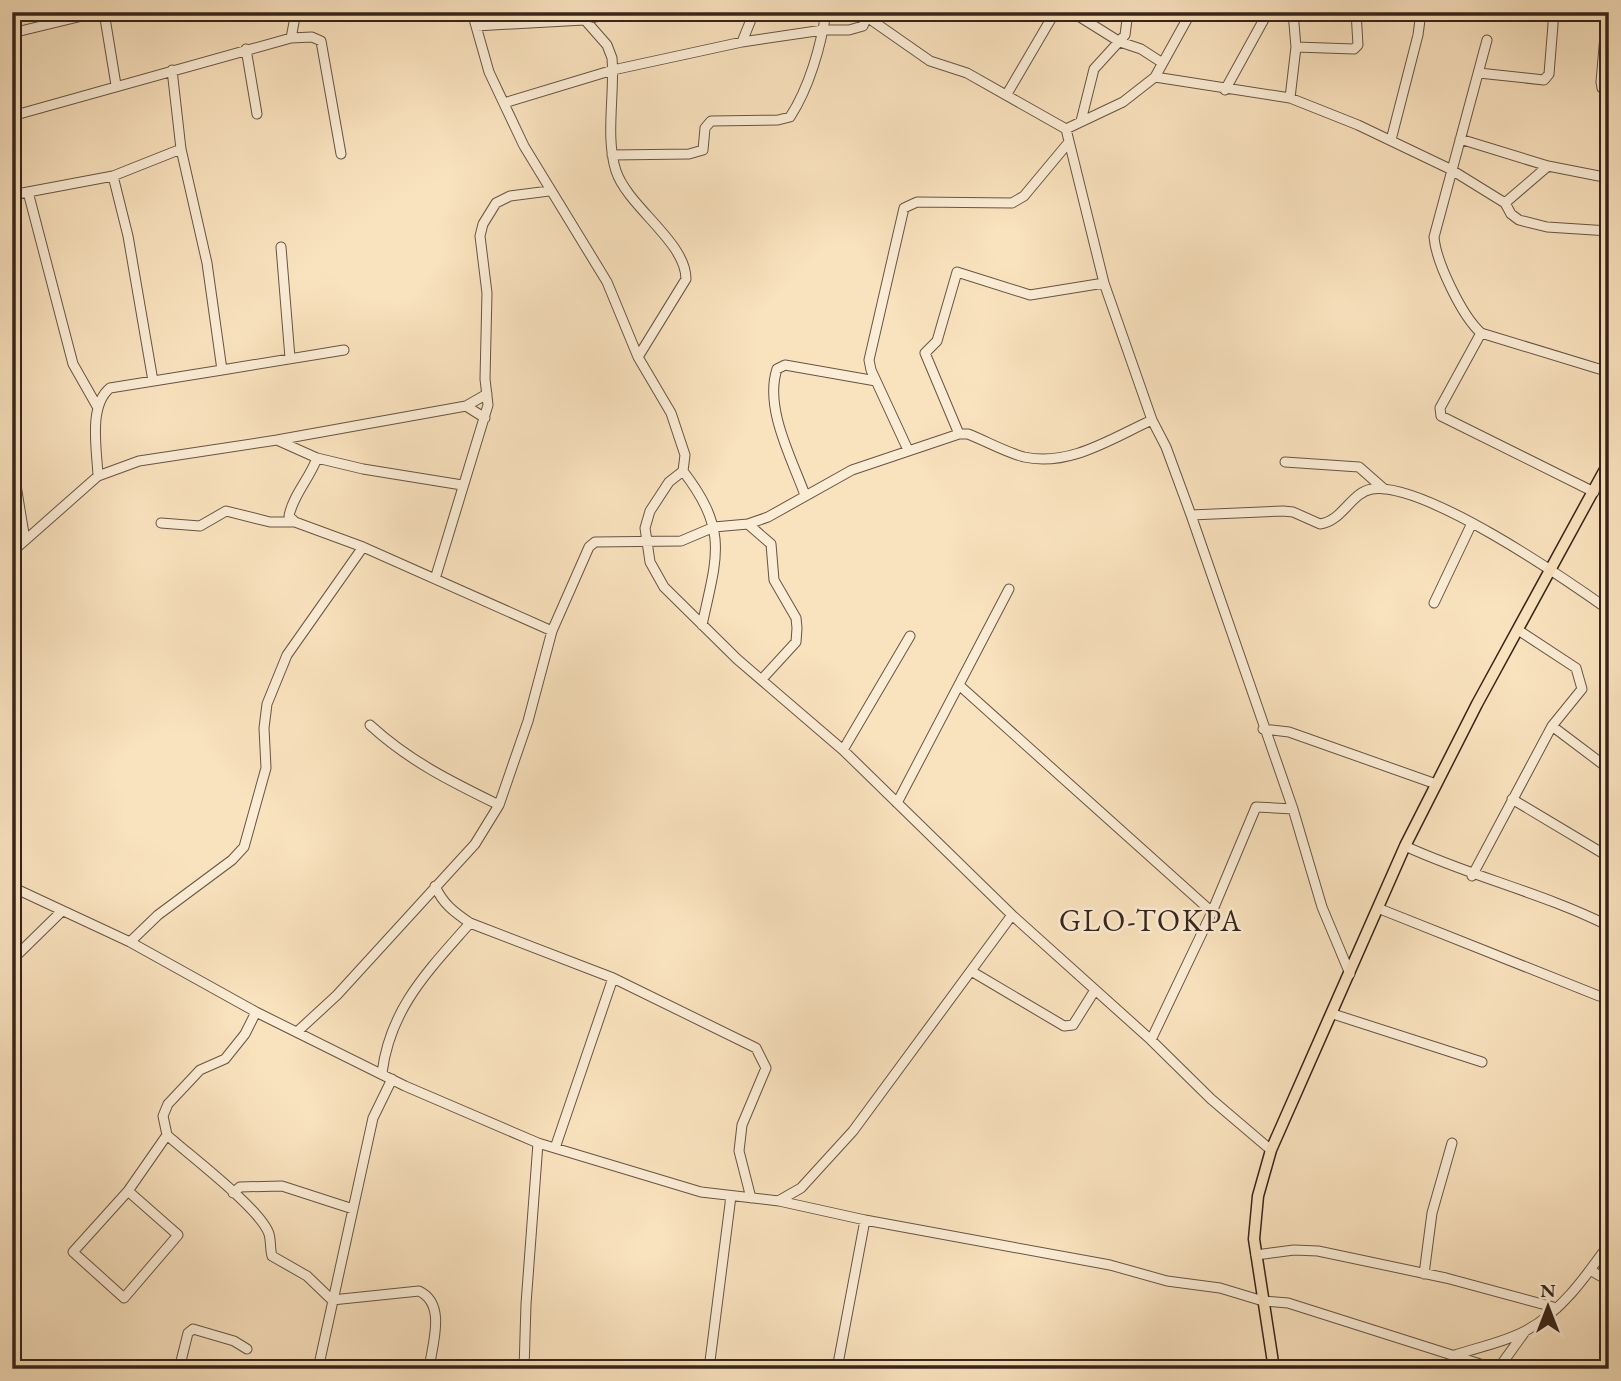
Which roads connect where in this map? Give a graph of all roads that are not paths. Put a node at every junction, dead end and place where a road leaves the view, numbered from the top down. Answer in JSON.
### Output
{"nodes":[{"id":1,"x":102,"y":12,"type":"edge"},
{"id":2,"x":296,"y":12,"type":"edge"},
{"id":3,"x":472,"y":12,"type":"edge"},
{"id":4,"x":615,"y":12,"type":"edge"},
{"id":5,"x":754,"y":12,"type":"edge"},
{"id":6,"x":826,"y":12,"type":"edge"},
{"id":7,"x":1055,"y":12,"type":"edge"},
{"id":8,"x":1072,"y":12,"type":"edge"},
{"id":9,"x":1128,"y":12,"type":"edge"},
{"id":10,"x":1191,"y":12,"type":"edge"},
{"id":11,"x":1268,"y":12,"type":"edge"},
{"id":12,"x":1293,"y":12,"type":"edge"},
{"id":13,"x":1356,"y":12,"type":"edge"},
{"id":14,"x":1421,"y":12,"type":"edge"},
{"id":15,"x":1554,"y":12,"type":"edge"},
{"id":16,"x":1607,"y":12,"type":"edge"},
{"id":17,"x":867,"y":15,"type":"edge"},
{"id":18,"x":581,"y":16,"type":"edge"},
{"id":19,"x":476,"y":26,"type":"junction"},
{"id":20,"x":824,"y":30,"type":"junction"},
{"id":21,"x":12,"y":33,"type":"edge"},
{"id":22,"x":290,"y":38,"type":"junction"},
{"id":23,"x":1487,"y":40,"type":"dead end"},
{"id":24,"x":742,"y":42,"type":"junction"},
{"id":25,"x":1120,"y":43,"type":"junction"},
{"id":26,"x":1296,"y":47,"type":"junction"},
{"id":27,"x":246,"y":49,"type":"junction"},
{"id":28,"x":1161,"y":62,"type":"junction"},
{"id":29,"x":172,"y":70,"type":"junction"},
{"id":30,"x":612,"y":70,"type":"junction"},
{"id":31,"x":1479,"y":73,"type":"junction"},
{"id":32,"x":1155,"y":77,"type":"junction"},
{"id":33,"x":116,"y":85,"type":"junction"},
{"id":34,"x":1225,"y":90,"type":"junction"},
{"id":35,"x":1609,"y":90,"type":"edge"},
{"id":36,"x":1007,"y":94,"type":"junction"},
{"id":37,"x":1290,"y":99,"type":"junction"},
{"id":38,"x":504,"y":103,"type":"junction"},
{"id":39,"x":257,"y":114,"type":"dead end"},
{"id":40,"x":12,"y":117,"type":"edge"},
{"id":41,"x":1082,"y":121,"type":"junction"},
{"id":42,"x":1066,"y":130,"type":"junction"},
{"id":43,"x":1460,"y":139,"type":"junction"},
{"id":44,"x":1391,"y":140,"type":"junction"},
{"id":45,"x":1069,"y":142,"type":"junction"},
{"id":46,"x":181,"y":149,"type":"junction"},
{"id":47,"x":341,"y":155,"type":"dead end"},
{"id":48,"x":612,"y":155,"type":"junction"},
{"id":49,"x":1548,"y":166,"type":"junction"},
{"id":50,"x":1450,"y":169,"type":"junction"},
{"id":51,"x":113,"y":176,"type":"junction"},
{"id":52,"x":1609,"y":178,"type":"edge"},
{"id":53,"x":550,"y":191,"type":"junction"},
{"id":54,"x":28,"y":192,"type":"junction"},
{"id":55,"x":12,"y":195,"type":"edge"},
{"id":56,"x":1505,"y":203,"type":"junction"},
{"id":57,"x":1609,"y":231,"type":"edge"},
{"id":58,"x":281,"y":247,"type":"dead end"},
{"id":59,"x":1104,"y":283,"type":"junction"},
{"id":60,"x":1480,"y":333,"type":"junction"},
{"id":61,"x":344,"y":350,"type":"dead end"},
{"id":62,"x":638,"y":357,"type":"junction"},
{"id":63,"x":290,"y":358,"type":"junction"},
{"id":64,"x":222,"y":370,"type":"junction"},
{"id":65,"x":1609,"y":372,"type":"edge"},
{"id":66,"x":153,"y":382,"type":"junction"},
{"id":67,"x":876,"y":382,"type":"junction"},
{"id":68,"x":486,"y":394,"type":"junction"},
{"id":69,"x":466,"y":406,"type":"junction"},
{"id":70,"x":98,"y":408,"type":"junction"},
{"id":71,"x":485,"y":418,"type":"junction"},
{"id":72,"x":1153,"y":420,"type":"junction"},
{"id":73,"x":959,"y":433,"type":"junction"},
{"id":74,"x":276,"y":440,"type":"junction"},
{"id":75,"x":908,"y":450,"type":"junction"},
{"id":76,"x":317,"y":458,"type":"junction"},
{"id":77,"x":12,"y":461,"type":"edge"},
{"id":78,"x":1284,"y":462,"type":"dead end"},
{"id":79,"x":1609,"y":462,"type":"edge"},
{"id":80,"x":683,"y":471,"type":"junction"},
{"id":81,"x":98,"y":476,"type":"junction"},
{"id":82,"x":462,"y":485,"type":"junction"},
{"id":83,"x":1384,"y":489,"type":"junction"},
{"id":84,"x":1594,"y":492,"type":"junction"},
{"id":85,"x":805,"y":495,"type":"junction"},
{"id":86,"x":1191,"y":515,"type":"junction"},
{"id":87,"x":295,"y":522,"type":"junction"},
{"id":88,"x":161,"y":523,"type":"dead end"},
{"id":89,"x":1472,"y":523,"type":"junction"},
{"id":90,"x":748,"y":524,"type":"junction"},
{"id":91,"x":714,"y":527,"type":"junction"},
{"id":92,"x":25,"y":540,"type":"junction"},
{"id":93,"x":645,"y":541,"type":"junction"},
{"id":94,"x":363,"y":547,"type":"junction"},
{"id":95,"x":12,"y":552,"type":"edge"},
{"id":96,"x":1552,"y":569,"type":"junction"},
{"id":97,"x":435,"y":579,"type":"junction"},
{"id":98,"x":1009,"y":589,"type":"dead end"},
{"id":99,"x":1434,"y":603,"type":"dead end"},
{"id":100,"x":1609,"y":610,"type":"edge"},
{"id":101,"x":702,"y":625,"type":"junction"},
{"id":102,"x":1518,"y":630,"type":"junction"},
{"id":103,"x":552,"y":631,"type":"junction"},
{"id":104,"x":910,"y":636,"type":"dead end"},
{"id":105,"x":763,"y":678,"type":"junction"},
{"id":106,"x":959,"y":685,"type":"junction"},
{"id":107,"x":370,"y":725,"type":"dead end"},
{"id":108,"x":1552,"y":726,"type":"junction"},
{"id":109,"x":1264,"y":729,"type":"junction"},
{"id":110,"x":842,"y":750,"type":"junction"},
{"id":111,"x":1609,"y":769,"type":"edge"},
{"id":112,"x":1436,"y":784,"type":"junction"},
{"id":113,"x":1512,"y":799,"type":"junction"},
{"id":114,"x":897,"y":803,"type":"junction"},
{"id":115,"x":499,"y":805,"type":"junction"},
{"id":116,"x":1293,"y":808,"type":"junction"},
{"id":117,"x":1405,"y":846,"type":"junction"},
{"id":118,"x":1609,"y":857,"type":"edge"},
{"id":119,"x":1472,"y":876,"type":"junction"},
{"id":120,"x":435,"y":886,"type":"junction"},
{"id":121,"x":12,"y":887,"type":"edge"},
{"id":122,"x":1380,"y":909,"type":"junction"},
{"id":123,"x":61,"y":912,"type":"junction"},
{"id":124,"x":1212,"y":912,"type":"junction"},
{"id":125,"x":1012,"y":915,"type":"junction"},
{"id":126,"x":470,"y":923,"type":"junction"},
{"id":127,"x":1609,"y":926,"type":"edge"},
{"id":128,"x":130,"y":942,"type":"junction"},
{"id":129,"x":12,"y":960,"type":"edge"},
{"id":130,"x":971,"y":971,"type":"junction"},
{"id":131,"x":1350,"y":974,"type":"junction"},
{"id":132,"x":613,"y":978,"type":"junction"},
{"id":133,"x":1094,"y":990,"type":"junction"},
{"id":134,"x":1599,"y":996,"type":"dead end"},
{"id":135,"x":256,"y":1012,"type":"junction"},
{"id":136,"x":1333,"y":1014,"type":"junction"},
{"id":137,"x":298,"y":1031,"type":"junction"},
{"id":138,"x":1151,"y":1040,"type":"junction"},
{"id":139,"x":1482,"y":1062,"type":"dead end"},
{"id":140,"x":382,"y":1073,"type":"junction"},
{"id":141,"x":392,"y":1079,"type":"junction"},
{"id":142,"x":167,"y":1135,"type":"junction"},
{"id":143,"x":538,"y":1143,"type":"junction"},
{"id":144,"x":1451,"y":1143,"type":"dead end"},
{"id":145,"x":555,"y":1148,"type":"junction"},
{"id":146,"x":1271,"y":1150,"type":"junction"},
{"id":147,"x":128,"y":1191,"type":"junction"},
{"id":148,"x":233,"y":1193,"type":"junction"},
{"id":149,"x":730,"y":1196,"type":"junction"},
{"id":150,"x":751,"y":1198,"type":"junction"},
{"id":151,"x":779,"y":1201,"type":"junction"},
{"id":152,"x":354,"y":1209,"type":"junction"},
{"id":153,"x":865,"y":1220,"type":"junction"},
{"id":154,"x":1609,"y":1244,"type":"edge"},
{"id":155,"x":1256,"y":1255,"type":"junction"},
{"id":156,"x":1590,"y":1270,"type":"junction"},
{"id":157,"x":1424,"y":1274,"type":"junction"},
{"id":158,"x":1609,"y":1281,"type":"edge"},
{"id":159,"x":332,"y":1300,"type":"junction"},
{"id":160,"x":1263,"y":1301,"type":"junction"},
{"id":161,"x":1557,"y":1308,"type":"junction"},
{"id":162,"x":1525,"y":1331,"type":"junction"},
{"id":163,"x":247,"y":1349,"type":"dead end"},
{"id":164,"x":1455,"y":1354,"type":"junction"},
{"id":165,"x":179,"y":1369,"type":"edge"},
{"id":166,"x":318,"y":1369,"type":"edge"},
{"id":167,"x":429,"y":1369,"type":"edge"},
{"id":168,"x":524,"y":1369,"type":"edge"},
{"id":169,"x":709,"y":1369,"type":"edge"},
{"id":170,"x":837,"y":1369,"type":"edge"},
{"id":171,"x":1274,"y":1369,"type":"edge"},
{"id":172,"x":1497,"y":1369,"type":"edge"}],
"edges":[{"from":1,"to":21,"type":"street"},
{"from":1,"to":33,"type":"street"},
{"from":2,"to":22,"type":"street"},
{"from":3,"to":19,"type":"street"},
{"from":4,"to":18,"type":"street"},
{"from":5,"to":24,"type":"street"},
{"from":6,"to":20,"type":"street"},
{"from":7,"to":36,"type":"street"},
{"from":8,"to":25,"type":"street"},
{"from":9,"to":25,"type":"street"},
{"from":10,"to":28,"type":"street"},
{"from":11,"to":34,"type":"street"},
{"from":12,"to":26,"type":"street"},
{"from":13,"to":26,"type":"street"},
{"from":14,"to":44,"type":"street"},
{"from":15,"to":31,"type":"street"},
{"from":16,"to":35,"type":"street"},
{"from":17,"to":20,"type":"street"},
{"from":17,"to":36,"type":"street"},
{"from":18,"to":19,"type":"street"},
{"from":18,"to":30,"type":"street"},
{"from":19,"to":38,"type":"street"},
{"from":20,"to":24,"type":"street"},
{"from":20,"to":48,"type":"street"},
{"from":22,"to":27,"type":"street"},
{"from":22,"to":47,"type":"street"},
{"from":23,"to":31,"type":"street"},
{"from":24,"to":30,"type":"street"},
{"from":25,"to":28,"type":"street"},
{"from":25,"to":41,"type":"street"},
{"from":26,"to":37,"type":"street"},
{"from":27,"to":29,"type":"street"},
{"from":27,"to":39,"type":"street"},
{"from":28,"to":32,"type":"street"},
{"from":29,"to":33,"type":"street"},
{"from":29,"to":46,"type":"street"},
{"from":30,"to":38,"type":"street"},
{"from":30,"to":48,"type":"street"},
{"from":31,"to":43,"type":"street"},
{"from":32,"to":34,"type":"street"},
{"from":32,"to":41,"type":"street"},
{"from":33,"to":40,"type":"street"},
{"from":34,"to":37,"type":"street"},
{"from":36,"to":42,"type":"street"},
{"from":37,"to":44,"type":"street"},
{"from":38,"to":53,"type":"street"},
{"from":41,"to":42,"type":"street"},
{"from":42,"to":45,"type":"street"},
{"from":43,"to":49,"type":"street"},
{"from":43,"to":50,"type":"street"},
{"from":44,"to":50,"type":"street"},
{"from":45,"to":59,"type":"street"},
{"from":45,"to":67,"type":"street"},
{"from":46,"to":51,"type":"street"},
{"from":46,"to":64,"type":"street"},
{"from":48,"to":62,"type":"street"},
{"from":49,"to":52,"type":"street"},
{"from":49,"to":56,"type":"street"},
{"from":50,"to":56,"type":"street"},
{"from":50,"to":60,"type":"street"},
{"from":51,"to":54,"type":"street"},
{"from":51,"to":66,"type":"street"},
{"from":53,"to":62,"type":"street"},
{"from":53,"to":68,"type":"street"},
{"from":54,"to":55,"type":"street"},
{"from":54,"to":70,"type":"street"},
{"from":56,"to":57,"type":"street"},
{"from":58,"to":63,"type":"street"},
{"from":59,"to":72,"type":"street"},
{"from":59,"to":73,"type":"street"},
{"from":60,"to":65,"type":"street"},
{"from":60,"to":84,"type":"street"},
{"from":61,"to":63,"type":"street"},
{"from":62,"to":80,"type":"street"},
{"from":63,"to":64,"type":"street"},
{"from":64,"to":66,"type":"street"},
{"from":66,"to":70,"type":"street"},
{"from":67,"to":75,"type":"street"},
{"from":67,"to":85,"type":"street"},
{"from":68,"to":69,"type":"street"},
{"from":68,"to":71,"type":"street"},
{"from":69,"to":71,"type":"street"},
{"from":69,"to":74,"type":"street"},
{"from":70,"to":81,"type":"street"},
{"from":71,"to":82,"type":"street"},
{"from":72,"to":73,"type":"street"},
{"from":72,"to":86,"type":"street"},
{"from":73,"to":75,"type":"street"},
{"from":74,"to":76,"type":"street"},
{"from":74,"to":81,"type":"street"},
{"from":75,"to":85,"type":"street"},
{"from":76,"to":82,"type":"street"},
{"from":76,"to":87,"type":"street"},
{"from":77,"to":92,"type":"street"},
{"from":78,"to":83,"type":"street"},
{"from":79,"to":84,"type":"main road"},
{"from":80,"to":91,"type":"street"},
{"from":80,"to":93,"type":"street"},
{"from":81,"to":92,"type":"street"},
{"from":82,"to":97,"type":"street"},
{"from":83,"to":86,"type":"street"},
{"from":83,"to":89,"type":"street"},
{"from":84,"to":96,"type":"main road"},
{"from":85,"to":90,"type":"street"},
{"from":86,"to":109,"type":"street"},
{"from":87,"to":88,"type":"street"},
{"from":87,"to":94,"type":"street"},
{"from":89,"to":96,"type":"street"},
{"from":89,"to":99,"type":"street"},
{"from":90,"to":91,"type":"street"},
{"from":90,"to":105,"type":"street"},
{"from":91,"to":93,"type":"street"},
{"from":91,"to":101,"type":"street"},
{"from":92,"to":95,"type":"street"},
{"from":93,"to":101,"type":"street"},
{"from":93,"to":103,"type":"street"},
{"from":94,"to":97,"type":"street"},
{"from":94,"to":128,"type":"street"},
{"from":96,"to":100,"type":"street"},
{"from":96,"to":102,"type":"main road"},
{"from":97,"to":103,"type":"street"},
{"from":98,"to":106,"type":"street"},
{"from":101,"to":105,"type":"street"},
{"from":102,"to":108,"type":"street"},
{"from":102,"to":112,"type":"main road"},
{"from":103,"to":115,"type":"street"},
{"from":104,"to":110,"type":"street"},
{"from":105,"to":110,"type":"street"},
{"from":106,"to":114,"type":"street"},
{"from":106,"to":124,"type":"street"},
{"from":107,"to":115,"type":"street"},
{"from":108,"to":111,"type":"street"},
{"from":108,"to":113,"type":"street"},
{"from":109,"to":112,"type":"street"},
{"from":109,"to":116,"type":"street"},
{"from":110,"to":114,"type":"street"},
{"from":112,"to":117,"type":"main road"},
{"from":113,"to":118,"type":"street"},
{"from":113,"to":119,"type":"street"},
{"from":114,"to":125,"type":"street"},
{"from":115,"to":120,"type":"street"},
{"from":116,"to":124,"type":"street"},
{"from":116,"to":131,"type":"street"},
{"from":117,"to":119,"type":"street"},
{"from":117,"to":122,"type":"main road"},
{"from":119,"to":127,"type":"street"},
{"from":120,"to":126,"type":"street"},
{"from":120,"to":137,"type":"street"},
{"from":121,"to":123,"type":"street"},
{"from":122,"to":131,"type":"main road"},
{"from":122,"to":134,"type":"street"},
{"from":123,"to":128,"type":"street"},
{"from":123,"to":129,"type":"street"},
{"from":124,"to":138,"type":"street"},
{"from":125,"to":130,"type":"street"},
{"from":125,"to":133,"type":"street"},
{"from":126,"to":132,"type":"street"},
{"from":126,"to":140,"type":"street"},
{"from":128,"to":135,"type":"street"},
{"from":130,"to":133,"type":"street"},
{"from":130,"to":151,"type":"street"},
{"from":131,"to":136,"type":"main road"},
{"from":132,"to":145,"type":"street"},
{"from":132,"to":150,"type":"street"},
{"from":133,"to":138,"type":"street"},
{"from":135,"to":137,"type":"street"},
{"from":135,"to":142,"type":"street"},
{"from":136,"to":139,"type":"street"},
{"from":136,"to":146,"type":"main road"},
{"from":137,"to":140,"type":"street"},
{"from":138,"to":146,"type":"street"},
{"from":140,"to":141,"type":"street"},
{"from":141,"to":143,"type":"street"},
{"from":141,"to":152,"type":"street"},
{"from":142,"to":147,"type":"street"},
{"from":142,"to":148,"type":"street"},
{"from":143,"to":145,"type":"street"},
{"from":143,"to":168,"type":"street"},
{"from":144,"to":157,"type":"street"},
{"from":145,"to":149,"type":"street"},
{"from":146,"to":155,"type":"main road"},
{"from":147,"to":147,"type":"street"},
{"from":148,"to":152,"type":"street"},
{"from":148,"to":159,"type":"street"},
{"from":149,"to":150,"type":"street"},
{"from":149,"to":169,"type":"street"},
{"from":150,"to":151,"type":"street"},
{"from":151,"to":153,"type":"street"},
{"from":152,"to":159,"type":"street"},
{"from":153,"to":160,"type":"street"},
{"from":153,"to":170,"type":"street"},
{"from":154,"to":156,"type":"street"},
{"from":155,"to":157,"type":"street"},
{"from":155,"to":160,"type":"main road"},
{"from":156,"to":158,"type":"street"},
{"from":156,"to":161,"type":"street"},
{"from":157,"to":161,"type":"street"},
{"from":159,"to":166,"type":"street"},
{"from":159,"to":167,"type":"street"},
{"from":160,"to":164,"type":"street"},
{"from":160,"to":171,"type":"main road"},
{"from":161,"to":162,"type":"street"},
{"from":162,"to":164,"type":"street"},
{"from":162,"to":172,"type":"street"},
{"from":163,"to":165,"type":"street"},
{"from":164,"to":172,"type":"street"}]}
